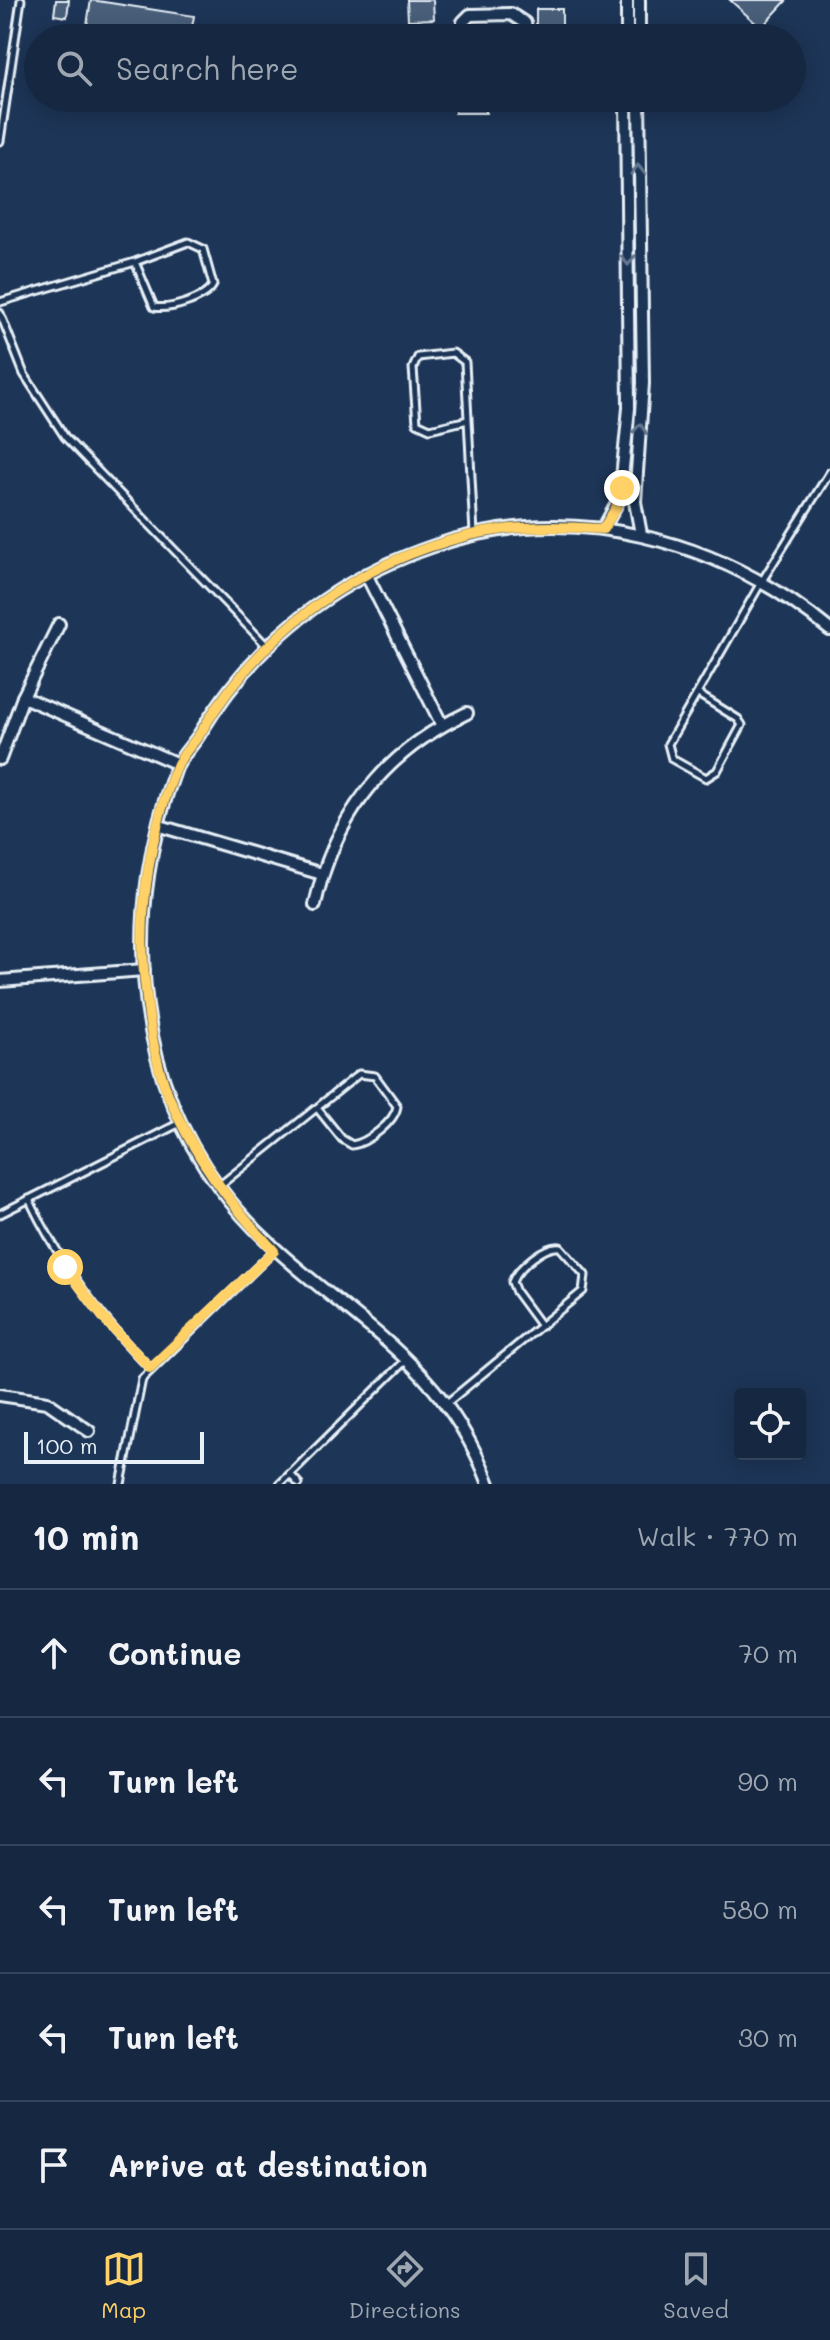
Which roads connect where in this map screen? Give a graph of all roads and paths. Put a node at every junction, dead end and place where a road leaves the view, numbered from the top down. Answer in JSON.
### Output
{"nodes":[{"id":1,"x":21,"y":0,"type":"edge"},
{"id":2,"x":627,"y":0,"type":"edge"},
{"id":3,"x":639,"y":0,"type":"edge"},
{"id":4,"x":463,"y":24,"type":"edge"},
{"id":5,"x":525,"y":24,"type":"edge"},
{"id":6,"x":627,"y":24,"type":"edge"},
{"id":7,"x":639,"y":24,"type":"edge"},
{"id":8,"x":626,"y":112,"type":"edge"},
{"id":9,"x":639,"y":112,"type":"edge"},
{"id":10,"x":0,"y":141,"type":"edge"},
{"id":11,"x":135,"y":262,"type":"junction"},
{"id":12,"x":0,"y":302,"type":"edge"},
{"id":13,"x":0,"y":313,"type":"edge"},
{"id":14,"x":468,"y":420,"type":"junction"},
{"id":15,"x":625,"y":461,"type":"junction"},
{"id":16,"x":637,"y":462,"type":"junction"},
{"id":17,"x":830,"y":472,"type":"edge"},
{"id":18,"x":823,"y":483,"type":"junction"},
{"id":19,"x":830,"y":486,"type":"edge"},
{"id":20,"x":603,"y":529,"type":"junction"},
{"id":21,"x":474,"y":534,"type":"junction"},
{"id":22,"x":641,"y":534,"type":"junction"},
{"id":23,"x":366,"y":574,"type":"junction"},
{"id":24,"x":762,"y":581,"type":"junction"},
{"id":25,"x":59,"y":624,"type":"dead end"},
{"id":26,"x":830,"y":630,"type":"edge"},
{"id":27,"x":266,"y":645,"type":"junction"},
{"id":28,"x":698,"y":694,"type":"junction"},
{"id":29,"x":23,"y":697,"type":"junction"},
{"id":30,"x":467,"y":713,"type":"dead end"},
{"id":31,"x":442,"y":725,"type":"junction"},
{"id":32,"x":0,"y":759,"type":"edge"},
{"id":33,"x":178,"y":764,"type":"junction"},
{"id":34,"x":160,"y":826,"type":"junction"},
{"id":35,"x":322,"y":874,"type":"junction"},
{"id":36,"x":315,"y":905,"type":"dead end"},
{"id":37,"x":144,"y":970,"type":"junction"},
{"id":38,"x":0,"y":981,"type":"edge"},
{"id":39,"x":317,"y":1108,"type":"junction"},
{"id":40,"x":183,"y":1121,"type":"junction"},
{"id":41,"x":219,"y":1187,"type":"junction"},
{"id":42,"x":29,"y":1199,"type":"junction"},
{"id":43,"x":0,"y":1214,"type":"edge"},
{"id":44,"x":274,"y":1251,"type":"junction"},
{"id":45,"x":541,"y":1326,"type":"junction"},
{"id":46,"x":408,"y":1358,"type":"junction"},
{"id":47,"x":150,"y":1368,"type":"junction"},
{"id":48,"x":0,"y":1395,"type":"edge"},
{"id":49,"x":447,"y":1403,"type":"junction"},
{"id":50,"x":89,"y":1431,"type":"dead end"},
{"id":51,"x":290,"y":1474,"type":"junction"},
{"id":52,"x":121,"y":1484,"type":"edge"},
{"id":53,"x":280,"y":1484,"type":"edge"},
{"id":54,"x":299,"y":1484,"type":"edge"},
{"id":55,"x":489,"y":1484,"type":"edge"}],
"edges":[{"from":1,"to":10,"type":"lane"},
{"from":2,"to":6,"type":"street"},
{"from":3,"to":7,"type":"street"},
{"from":4,"to":5,"type":"street"},
{"from":8,"to":15,"type":"street","one_way":true},
{"from":16,"to":9,"type":"street","one_way":true},
{"from":11,"to":11,"type":"lane"},
{"from":11,"to":12,"type":"lane"},
{"from":13,"to":27,"type":"lane"},
{"from":14,"to":14,"type":"lane"},
{"from":14,"to":21,"type":"lane"},
{"from":15,"to":16,"type":"street"},
{"from":15,"to":20,"type":"street"},
{"from":16,"to":22,"type":"street"},
{"from":17,"to":18,"type":"lane"},
{"from":18,"to":19,"type":"lane"},
{"from":18,"to":24,"type":"lane"},
{"from":20,"to":21,"type":"street"},
{"from":20,"to":22,"type":"street"},
{"from":21,"to":23,"type":"street"},
{"from":22,"to":24,"type":"street"},
{"from":23,"to":27,"type":"street"},
{"from":23,"to":31,"type":"street"},
{"from":24,"to":26,"type":"street"},
{"from":24,"to":28,"type":"lane"},
{"from":25,"to":29,"type":"street"},
{"from":27,"to":33,"type":"street"},
{"from":28,"to":28,"type":"lane"},
{"from":29,"to":32,"type":"street"},
{"from":29,"to":33,"type":"street"},
{"from":30,"to":31,"type":"street"},
{"from":31,"to":35,"type":"street"},
{"from":33,"to":34,"type":"street"},
{"from":34,"to":35,"type":"street"},
{"from":34,"to":37,"type":"street"},
{"from":35,"to":36,"type":"street"},
{"from":37,"to":38,"type":"street"},
{"from":37,"to":40,"type":"street"},
{"from":39,"to":39,"type":"lane"},
{"from":39,"to":41,"type":"lane"},
{"from":40,"to":41,"type":"street"},
{"from":40,"to":42,"type":"lane"},
{"from":41,"to":44,"type":"street"},
{"from":42,"to":43,"type":"lane"},
{"from":42,"to":47,"type":"lane"},
{"from":44,"to":46,"type":"street"},
{"from":44,"to":47,"type":"lane"},
{"from":45,"to":45,"type":"lane"},
{"from":45,"to":49,"type":"lane"},
{"from":46,"to":49,"type":"street"},
{"from":46,"to":51,"type":"lane"},
{"from":47,"to":52,"type":"lane"},
{"from":48,"to":50,"type":"street"},
{"from":49,"to":55,"type":"street"},
{"from":51,"to":53,"type":"lane"},
{"from":51,"to":54,"type":"lane"}]}
